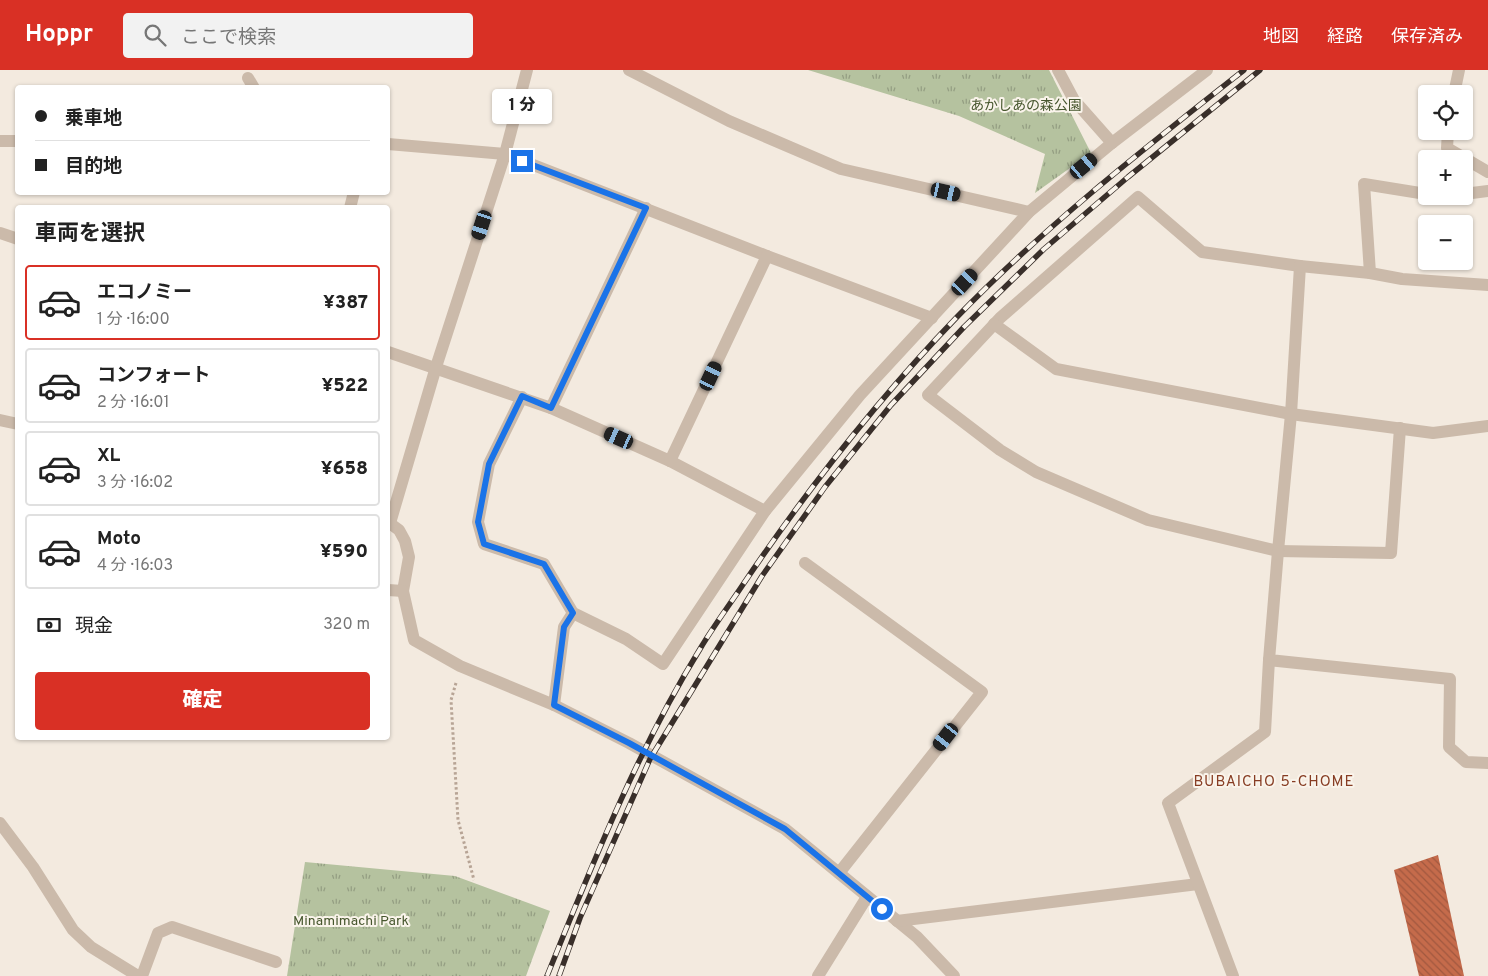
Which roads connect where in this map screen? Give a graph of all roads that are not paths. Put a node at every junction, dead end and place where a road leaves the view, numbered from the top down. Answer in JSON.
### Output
{"nodes":[{"id":1,"x":527,"y":70,"type":"edge"},
{"id":2,"x":629,"y":70,"type":"edge"},
{"id":3,"x":1058,"y":70,"type":"edge"},
{"id":4,"x":1207,"y":70,"type":"edge"},
{"id":5,"x":1459,"y":70,"type":"edge"},
{"id":6,"x":1456,"y":85,"type":"edge"},
{"id":7,"x":1447,"y":140,"type":"edge"},
{"id":8,"x":0,"y":141,"type":"edge"},
{"id":9,"x":15,"y":141,"type":"edge"},
{"id":10,"x":1112,"y":143,"type":"junction"},
{"id":11,"x":390,"y":144,"type":"edge"},
{"id":12,"x":505,"y":154,"type":"junction"},
{"id":13,"x":1488,"y":172,"type":"edge"},
{"id":14,"x":1488,"y":190,"type":"edge"},
{"id":15,"x":1473,"y":192,"type":"edge"},
{"id":16,"x":1418,"y":193,"type":"edge"},
{"id":17,"x":646,"y":208,"type":"junction"},
{"id":18,"x":1029,"y":212,"type":"junction"},
{"id":19,"x":0,"y":232,"type":"edge"},
{"id":20,"x":15,"y":238,"type":"edge"},
{"id":21,"x":767,"y":256,"type":"junction"},
{"id":22,"x":1300,"y":266,"type":"junction"},
{"id":23,"x":1370,"y":273,"type":"junction"},
{"id":24,"x":1488,"y":285,"type":"edge"},
{"id":25,"x":932,"y":318,"type":"junction"},
{"id":26,"x":994,"y":324,"type":"junction"},
{"id":27,"x":390,"y":353,"type":"edge"},
{"id":28,"x":436,"y":367,"type":"junction"},
{"id":29,"x":522,"y":396,"type":"junction"},
{"id":30,"x":551,"y":408,"type":"junction"},
{"id":31,"x":1291,"y":414,"type":"junction"},
{"id":32,"x":0,"y":420,"type":"edge"},
{"id":33,"x":15,"y":423,"type":"edge"},
{"id":34,"x":1488,"y":426,"type":"edge"},
{"id":35,"x":1400,"y":428,"type":"junction"},
{"id":36,"x":670,"y":461,"type":"junction"},
{"id":37,"x":766,"y":511,"type":"junction"},
{"id":38,"x":390,"y":519,"type":"edge"},
{"id":39,"x":390,"y":523,"type":"edge"},
{"id":40,"x":1278,"y":551,"type":"junction"},
{"id":41,"x":805,"y":563,"type":"dead end"},
{"id":42,"x":390,"y":590,"type":"edge"},
{"id":43,"x":403,"y":591,"type":"junction"},
{"id":44,"x":573,"y":613,"type":"junction"},
{"id":45,"x":1269,"y":660,"type":"junction"},
{"id":46,"x":554,"y":705,"type":"junction"},
{"id":47,"x":1488,"y":763,"type":"edge"},
{"id":48,"x":0,"y":822,"type":"edge"},
{"id":49,"x":839,"y":873,"type":"junction"},
{"id":50,"x":1198,"y":884,"type":"junction"},
{"id":51,"x":867,"y":897,"type":"junction"},
{"id":52,"x":897,"y":921,"type":"junction"},
{"id":53,"x":276,"y":962,"type":"dead end"},
{"id":54,"x":138,"y":976,"type":"edge"},
{"id":55,"x":142,"y":976,"type":"edge"},
{"id":56,"x":818,"y":976,"type":"edge"},
{"id":57,"x":954,"y":976,"type":"edge"},
{"id":58,"x":1233,"y":976,"type":"edge"}],
"edges":[{"from":1,"to":12,"type":"street"},
{"from":2,"to":18,"type":"street"},
{"from":3,"to":10,"type":"street"},
{"from":4,"to":10,"type":"street"},
{"from":5,"to":6,"type":"street"},
{"from":7,"to":13,"type":"street"},
{"from":8,"to":9,"type":"street"},
{"from":10,"to":18,"type":"street"},
{"from":11,"to":12,"type":"street"},
{"from":12,"to":17,"type":"street"},
{"from":12,"to":28,"type":"street"},
{"from":14,"to":15,"type":"street"},
{"from":16,"to":23,"type":"street"},
{"from":17,"to":21,"type":"street"},
{"from":17,"to":30,"type":"street"},
{"from":18,"to":25,"type":"street"},
{"from":19,"to":20,"type":"street"},
{"from":21,"to":25,"type":"street"},
{"from":21,"to":36,"type":"street"},
{"from":22,"to":23,"type":"street"},
{"from":22,"to":26,"type":"street"},
{"from":22,"to":31,"type":"street"},
{"from":23,"to":24,"type":"street"},
{"from":25,"to":37,"type":"street"},
{"from":26,"to":31,"type":"street"},
{"from":26,"to":40,"type":"street"},
{"from":27,"to":28,"type":"street"},
{"from":28,"to":29,"type":"street"},
{"from":28,"to":38,"type":"street"},
{"from":29,"to":30,"type":"street"},
{"from":29,"to":44,"type":"street"},
{"from":30,"to":36,"type":"street"},
{"from":31,"to":35,"type":"street"},
{"from":31,"to":40,"type":"street"},
{"from":32,"to":33,"type":"street"},
{"from":34,"to":35,"type":"street"},
{"from":35,"to":40,"type":"street"},
{"from":36,"to":37,"type":"street"},
{"from":37,"to":44,"type":"street"},
{"from":39,"to":43,"type":"street"},
{"from":40,"to":45,"type":"street"},
{"from":41,"to":49,"type":"street"},
{"from":42,"to":43,"type":"street"},
{"from":43,"to":46,"type":"street"},
{"from":44,"to":46,"type":"street"},
{"from":45,"to":47,"type":"street"},
{"from":45,"to":50,"type":"street"},
{"from":46,"to":49,"type":"street"},
{"from":48,"to":54,"type":"street"},
{"from":49,"to":51,"type":"street"},
{"from":50,"to":52,"type":"street"},
{"from":50,"to":58,"type":"street"},
{"from":51,"to":52,"type":"street"},
{"from":51,"to":56,"type":"street"},
{"from":52,"to":57,"type":"street"},
{"from":53,"to":55,"type":"street"}]}
